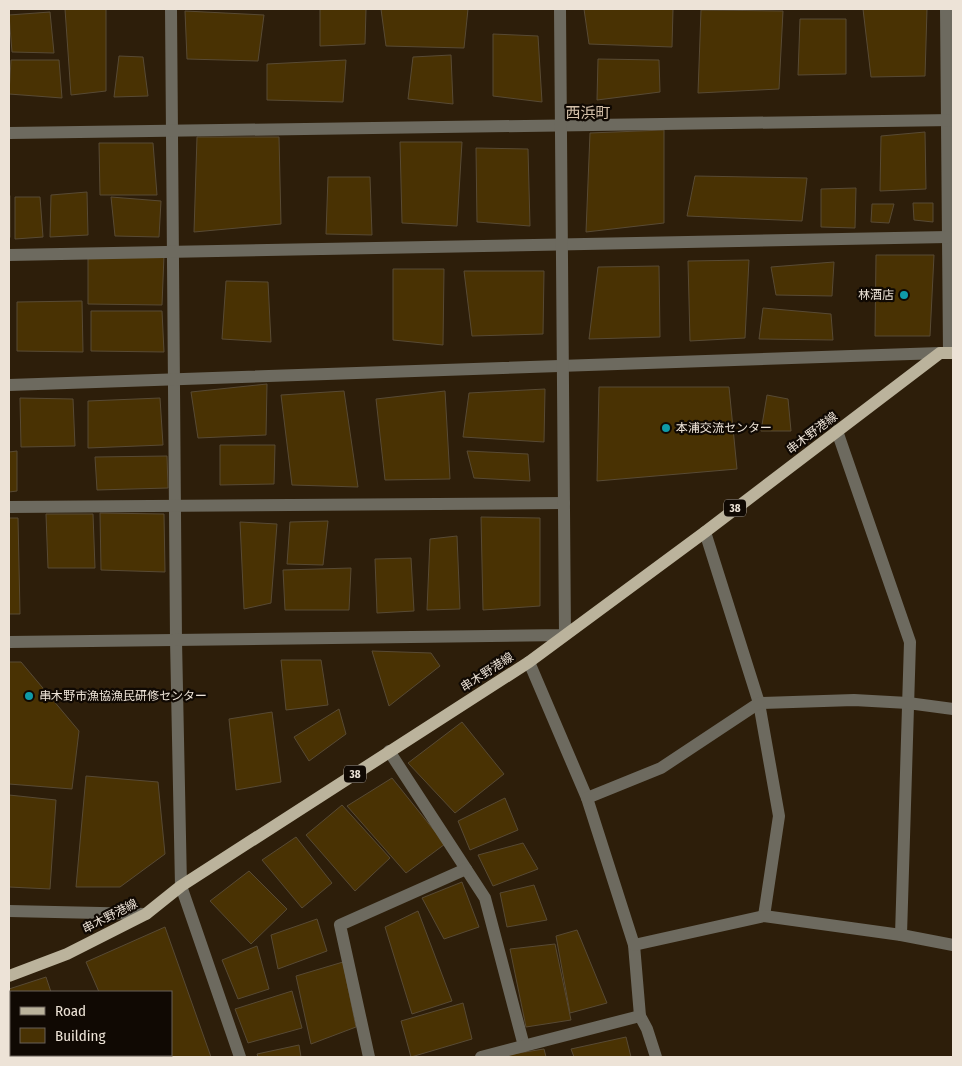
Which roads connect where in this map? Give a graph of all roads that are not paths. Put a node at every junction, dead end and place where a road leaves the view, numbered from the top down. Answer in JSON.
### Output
{"nodes":[{"id":1,"x":171,"y":9,"type":"edge"},
{"id":2,"x":560,"y":9,"type":"edge"},
{"id":3,"x":946,"y":9,"type":"edge"},
{"id":4,"x":950,"y":120,"type":"edge"},
{"id":5,"x":561,"y":126,"type":"junction"},
{"id":6,"x":172,"y":131,"type":"junction"},
{"id":7,"x":9,"y":133,"type":"edge"},
{"id":8,"x":948,"y":237,"type":"junction"},
{"id":9,"x":562,"y":244,"type":"junction"},
{"id":10,"x":173,"y":252,"type":"junction"},
{"id":11,"x":9,"y":255,"type":"edge"},
{"id":12,"x":947,"y":353,"type":"edge"},
{"id":13,"x":563,"y":366,"type":"junction"},
{"id":14,"x":174,"y":380,"type":"junction"},
{"id":15,"x":9,"y":385,"type":"edge"},
{"id":16,"x":837,"y":430,"type":"junction"},
{"id":17,"x":564,"y":503,"type":"junction"},
{"id":18,"x":176,"y":506,"type":"junction"},
{"id":19,"x":9,"y":507,"type":"edge"},
{"id":20,"x":705,"y":532,"type":"junction"},
{"id":21,"x":565,"y":635,"type":"junction"},
{"id":22,"x":176,"y":640,"type":"junction"},
{"id":23,"x":9,"y":642,"type":"edge"},
{"id":24,"x":529,"y":662,"type":"junction"},
{"id":25,"x":759,"y":703,"type":"junction"},
{"id":26,"x":908,"y":703,"type":"junction"},
{"id":27,"x":953,"y":709,"type":"edge"},
{"id":28,"x":390,"y":751,"type":"junction"},
{"id":29,"x":588,"y":798,"type":"junction"},
{"id":30,"x":466,"y":869,"type":"junction"},
{"id":31,"x":180,"y":886,"type":"junction"},
{"id":32,"x":9,"y":911,"type":"edge"},
{"id":33,"x":146,"y":914,"type":"junction"},
{"id":34,"x":764,"y":916,"type":"junction"},
{"id":35,"x":901,"y":935,"type":"junction"},
{"id":36,"x":634,"y":945,"type":"junction"},
{"id":37,"x":953,"y":945,"type":"edge"},
{"id":38,"x":9,"y":976,"type":"edge"},
{"id":39,"x":640,"y":1016,"type":"junction"},
{"id":40,"x":524,"y":1046,"type":"junction"},
{"id":41,"x":240,"y":1057,"type":"edge"},
{"id":42,"x":369,"y":1057,"type":"edge"},
{"id":43,"x":481,"y":1057,"type":"edge"},
{"id":44,"x":656,"y":1057,"type":"edge"}],
"edges":[{"from":1,"to":6,"type":"street"},
{"from":2,"to":5,"type":"street"},
{"from":3,"to":4,"type":"street"},
{"from":4,"to":5,"type":"street"},
{"from":4,"to":8,"type":"street"},
{"from":5,"to":6,"type":"street"},
{"from":5,"to":9,"type":"street"},
{"from":6,"to":7,"type":"street"},
{"from":6,"to":10,"type":"street"},
{"from":8,"to":9,"type":"street"},
{"from":8,"to":12,"type":"street"},
{"from":9,"to":10,"type":"street"},
{"from":9,"to":13,"type":"street"},
{"from":10,"to":11,"type":"street"},
{"from":10,"to":14,"type":"street"},
{"from":12,"to":13,"type":"street"},
{"from":12,"to":16,"type":"main road","name":"串木野港線","number":"38"},
{"from":13,"to":14,"type":"street"},
{"from":13,"to":17,"type":"street"},
{"from":14,"to":15,"type":"street"},
{"from":14,"to":18,"type":"street"},
{"from":16,"to":20,"type":"main road","name":"串木野港線","number":"38"},
{"from":16,"to":26,"type":"street"},
{"from":17,"to":18,"type":"street"},
{"from":17,"to":21,"type":"street"},
{"from":18,"to":19,"type":"street"},
{"from":18,"to":22,"type":"street"},
{"from":20,"to":21,"type":"main road","name":"串木野港線","number":"38"},
{"from":20,"to":25,"type":"street"},
{"from":21,"to":22,"type":"street"},
{"from":21,"to":24,"type":"main road","name":"串木野港線","number":"38"},
{"from":22,"to":23,"type":"street"},
{"from":22,"to":31,"type":"street"},
{"from":24,"to":28,"type":"main road","name":"串木野港線","number":"38"},
{"from":24,"to":29,"type":"street"},
{"from":25,"to":26,"type":"street"},
{"from":25,"to":29,"type":"street"},
{"from":25,"to":34,"type":"street"},
{"from":26,"to":27,"type":"street"},
{"from":26,"to":35,"type":"street"},
{"from":28,"to":30,"type":"street"},
{"from":28,"to":31,"type":"main road","name":"串木野港線","number":"38"},
{"from":29,"to":36,"type":"street"},
{"from":30,"to":40,"type":"street"},
{"from":30,"to":42,"type":"street"},
{"from":31,"to":33,"type":"main road","name":"串木野港線","number":"38"},
{"from":31,"to":41,"type":"street"},
{"from":32,"to":33,"type":"street"},
{"from":33,"to":38,"type":"main road","name":"串木野港線","number":"38"},
{"from":34,"to":35,"type":"street"},
{"from":34,"to":36,"type":"street"},
{"from":35,"to":37,"type":"street"},
{"from":36,"to":39,"type":"street"},
{"from":39,"to":40,"type":"street"},
{"from":39,"to":44,"type":"street"},
{"from":40,"to":43,"type":"street"}]}
